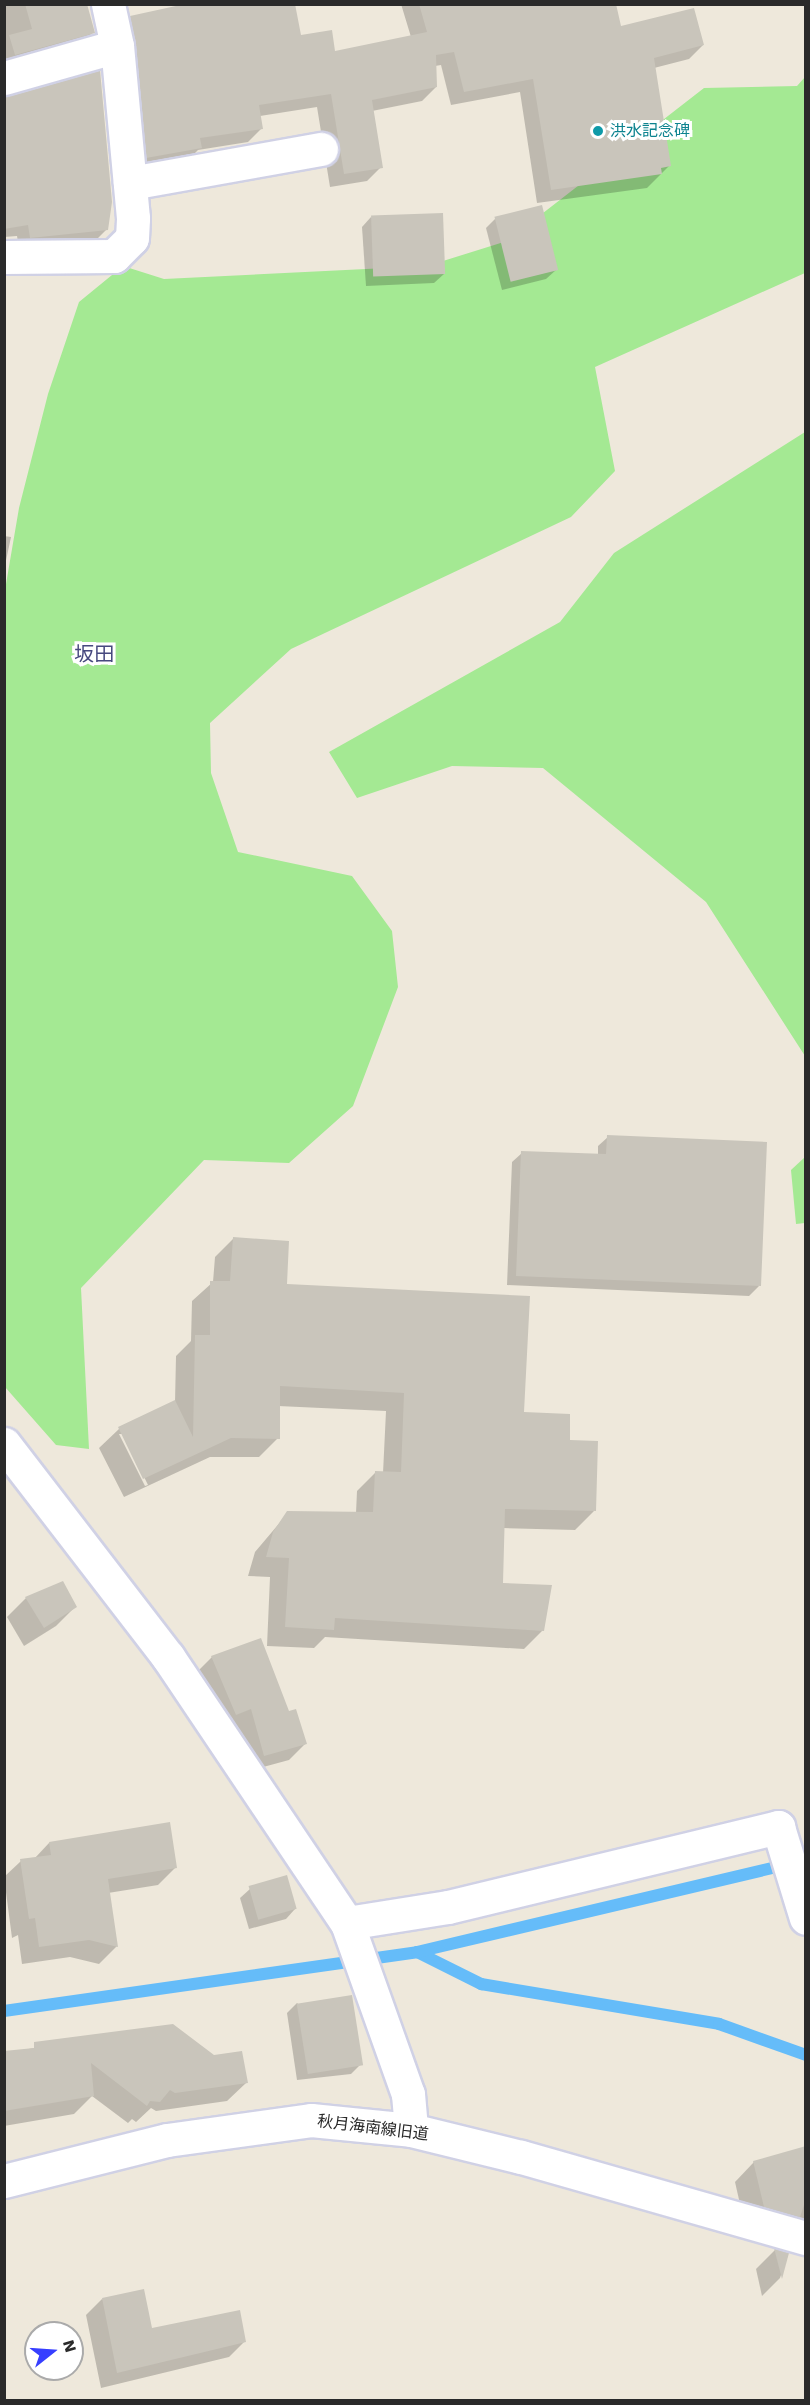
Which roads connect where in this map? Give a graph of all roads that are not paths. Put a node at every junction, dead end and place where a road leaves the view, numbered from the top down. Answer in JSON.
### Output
{"nodes":[{"id":1,"x":108,"y":4,"type":"edge"},
{"id":2,"x":117,"y":46,"type":"junction"},
{"id":3,"x":4,"y":78,"type":"edge"},
{"id":4,"x":321,"y":149,"type":"dead end"},
{"id":5,"x":130,"y":183,"type":"junction"},
{"id":6,"x":4,"y":257,"type":"edge"},
{"id":7,"x":4,"y":1444,"type":"edge"},
{"id":8,"x":806,"y":1918,"type":"edge"},
{"id":9,"x":350,"y":1931,"type":"junction"},
{"id":10,"x":411,"y":2130,"type":"junction"},
{"id":11,"x":4,"y":2181,"type":"edge"},
{"id":12,"x":806,"y":2238,"type":"edge"}],
"edges":[{"from":1,"to":2,"type":"street"},
{"from":2,"to":3,"type":"street"},
{"from":2,"to":5,"type":"street"},
{"from":4,"to":5,"type":"street"},
{"from":5,"to":6,"type":"street"},
{"from":7,"to":9,"type":"street"},
{"from":8,"to":9,"type":"street"},
{"from":9,"to":10,"type":"street"},
{"from":10,"to":11,"type":"street","name":"秋月海南線旧道"},
{"from":10,"to":12,"type":"street","name":"秋月海南線旧道"}]}
